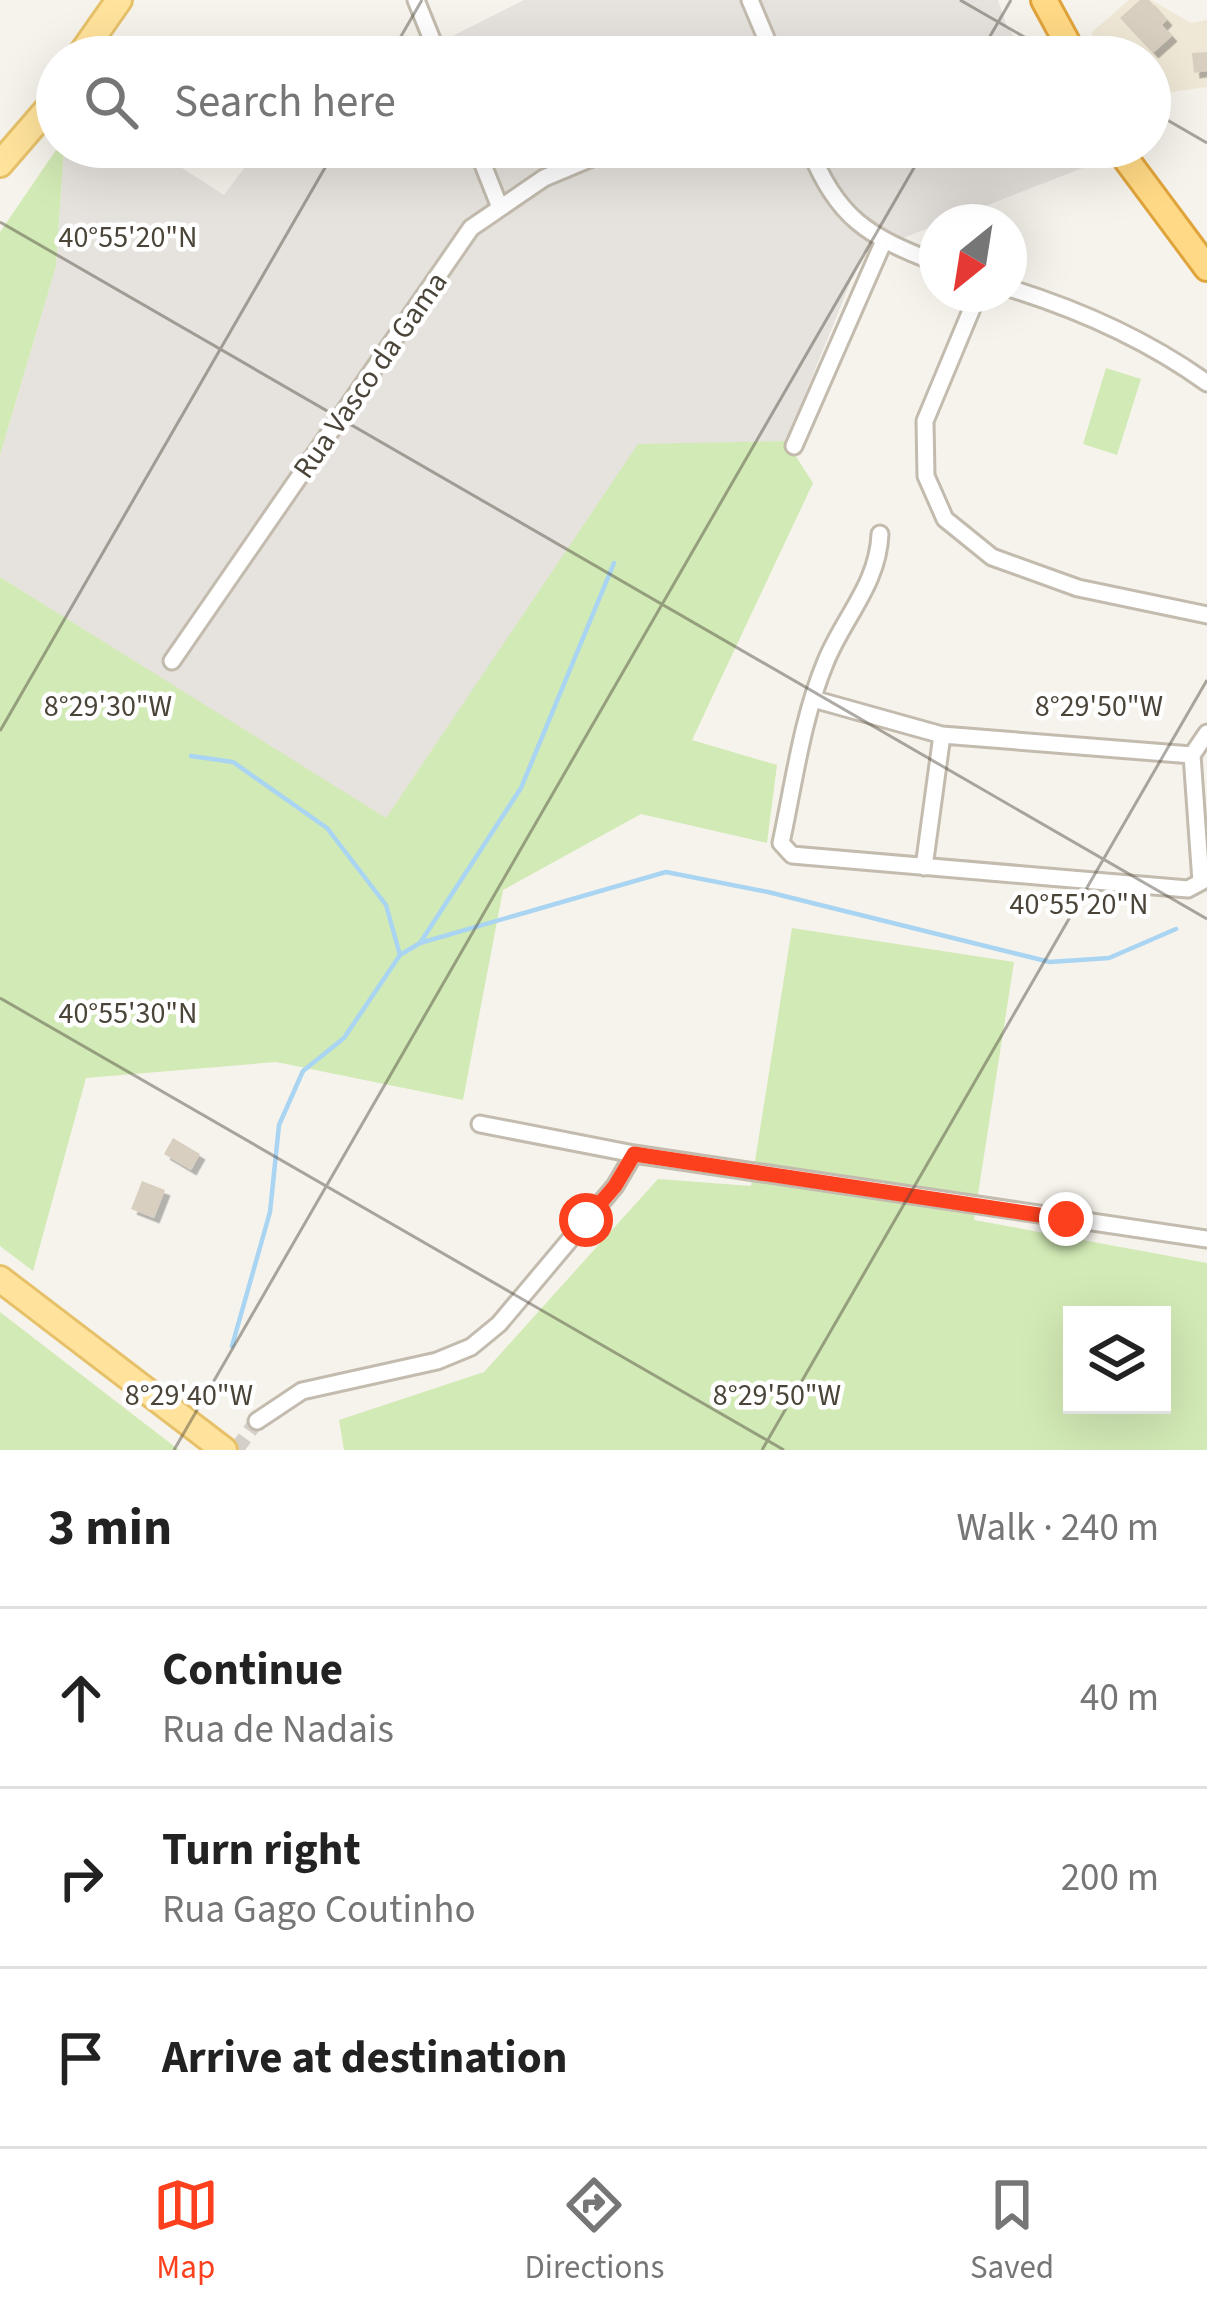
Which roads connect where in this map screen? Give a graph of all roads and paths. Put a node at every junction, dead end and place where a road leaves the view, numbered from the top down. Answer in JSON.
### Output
{"nodes":[{"id":1,"x":119,"y":0,"type":"edge"},
{"id":2,"x":130,"y":0,"type":"edge"},
{"id":3,"x":416,"y":0,"type":"edge"},
{"id":4,"x":750,"y":0,"type":"edge"},
{"id":5,"x":1033,"y":0,"type":"edge"},
{"id":6,"x":1044,"y":0,"type":"edge"},
{"id":7,"x":94,"y":36,"type":"edge"},
{"id":8,"x":105,"y":36,"type":"edge"},
{"id":9,"x":431,"y":36,"type":"edge"},
{"id":10,"x":766,"y":36,"type":"edge"},
{"id":11,"x":1052,"y":36,"type":"edge"},
{"id":12,"x":1064,"y":36,"type":"edge"},
{"id":13,"x":36,"y":106,"type":"edge"},
{"id":14,"x":36,"y":122,"type":"edge"},
{"id":15,"x":0,"y":146,"type":"edge"},
{"id":16,"x":0,"y":164,"type":"edge"},
{"id":17,"x":484,"y":168,"type":"edge"},
{"id":18,"x":568,"y":168,"type":"edge"},
{"id":19,"x":817,"y":168,"type":"edge"},
{"id":20,"x":1133,"y":168,"type":"edge"},
{"id":21,"x":1144,"y":168,"type":"edge"},
{"id":22,"x":499,"y":206,"type":"junction"},
{"id":23,"x":883,"y":243,"type":"junction"},
{"id":24,"x":1207,"y":254,"type":"edge"},
{"id":25,"x":919,"y":256,"type":"edge"},
{"id":26,"x":1207,"y":268,"type":"edge"},
{"id":27,"x":1027,"y":294,"type":"edge"},
{"id":28,"x":970,"y":312,"type":"edge"},
{"id":29,"x":1207,"y":383,"type":"edge"},
{"id":30,"x":794,"y":446,"type":"dead end"},
{"id":31,"x":880,"y":534,"type":"dead end"},
{"id":32,"x":1207,"y":615,"type":"edge"},
{"id":33,"x":172,"y":661,"type":"dead end"},
{"id":34,"x":812,"y":699,"type":"junction"},
{"id":35,"x":1207,"y":733,"type":"edge"},
{"id":36,"x":942,"y":735,"type":"junction"},
{"id":37,"x":1192,"y":755,"type":"junction"},
{"id":38,"x":924,"y":868,"type":"junction"},
{"id":39,"x":480,"y":1124,"type":"dead end"},
{"id":40,"x":634,"y":1154,"type":"junction"},
{"id":41,"x":1207,"y":1239,"type":"edge"},
{"id":42,"x":0,"y":1279,"type":"edge"},
{"id":43,"x":257,"y":1421,"type":"tunnel mouth"},
{"id":44,"x":224,"y":1450,"type":"edge"}],
"edges":[{"from":1,"to":7,"type":"main road"},
{"from":2,"to":8,"type":"main road"},
{"from":3,"to":9,"type":"street"},
{"from":4,"to":10,"type":"street"},
{"from":5,"to":11,"type":"highway"},
{"from":6,"to":12,"type":"highway"},
{"from":13,"to":15,"type":"main road"},
{"from":14,"to":16,"type":"main road"},
{"from":17,"to":22,"type":"street"},
{"from":18,"to":22,"type":"street","name":"Rua Vasco da Gama"},
{"from":19,"to":23,"type":"street"},
{"from":20,"to":26,"type":"highway"},
{"from":21,"to":24,"type":"highway"},
{"from":22,"to":33,"type":"street","name":"Rua Vasco da Gama"},
{"from":23,"to":25,"type":"street"},
{"from":23,"to":30,"type":"street"},
{"from":27,"to":29,"type":"street"},
{"from":28,"to":32,"type":"street"},
{"from":31,"to":34,"type":"street"},
{"from":34,"to":36,"type":"street"},
{"from":34,"to":38,"type":"street"},
{"from":35,"to":37,"type":"street"},
{"from":36,"to":37,"type":"street"},
{"from":36,"to":38,"type":"street"},
{"from":37,"to":38,"type":"street"},
{"from":39,"to":40,"type":"street"},
{"from":40,"to":41,"type":"street"},
{"from":40,"to":43,"type":"street"},
{"from":42,"to":44,"type":"main road"}]}
